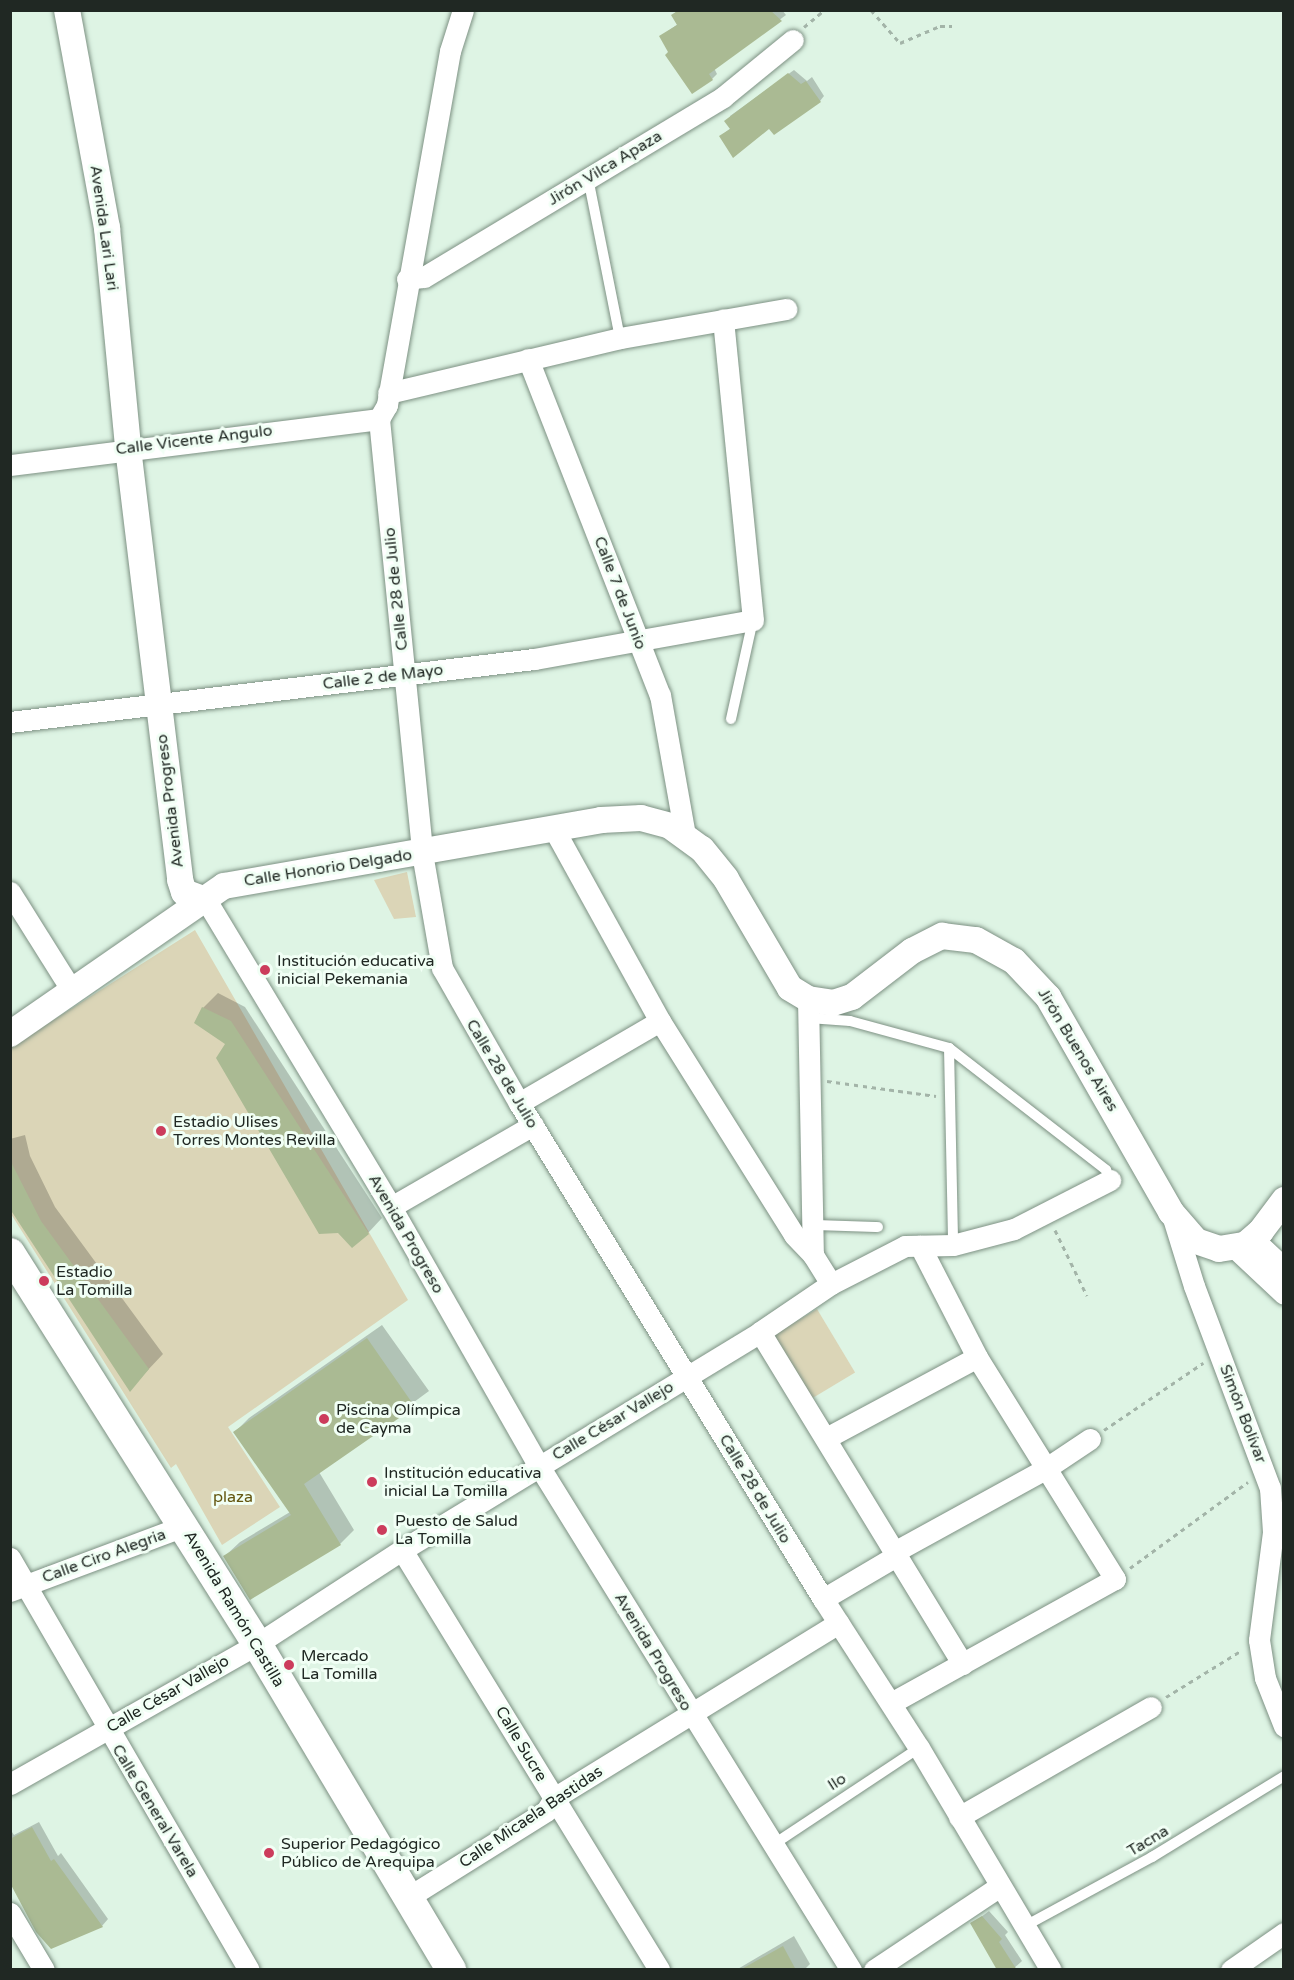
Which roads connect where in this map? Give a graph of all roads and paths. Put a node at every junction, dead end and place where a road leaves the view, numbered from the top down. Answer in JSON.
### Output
{"nodes":[{"id":1,"x":67,"y":10,"type":"edge"},
{"id":2,"x":463,"y":10,"type":"edge"},
{"id":3,"x":824,"y":10,"type":"edge"},
{"id":4,"x":871,"y":10,"type":"edge"},
{"id":5,"x":952,"y":26,"type":"dead end"},
{"id":6,"x":793,"y":40,"type":"joint"},
{"id":7,"x":588,"y":178,"type":"junction"},
{"id":8,"x":407,"y":279,"type":"junction"},
{"id":9,"x":786,"y":309,"type":"dead end"},
{"id":10,"x":723,"y":319,"type":"junction"},
{"id":11,"x":620,"y":338,"type":"junction"},
{"id":12,"x":528,"y":359,"type":"junction"},
{"id":13,"x":388,"y":393,"type":"junction"},
{"id":14,"x":379,"y":419,"type":"junction"},
{"id":15,"x":128,"y":448,"type":"junction"},
{"id":16,"x":10,"y":465,"type":"edge"},
{"id":17,"x":753,"y":620,"type":"junction"},
{"id":18,"x":638,"y":639,"type":"junction"},
{"id":19,"x":405,"y":675,"type":"junction"},
{"id":20,"x":159,"y":702,"type":"junction"},
{"id":21,"x":731,"y":719,"type":"dead end"},
{"id":22,"x":10,"y":722,"type":"edge"},
{"id":23,"x":555,"y":831,"type":"junction"},
{"id":24,"x":685,"y":835,"type":"junction"},
{"id":25,"x":422,"y":853,"type":"junction"},
{"id":26,"x":10,"y":892,"type":"edge"},
{"id":27,"x":206,"y":900,"type":"junction"},
{"id":28,"x":72,"y":991,"type":"junction"},
{"id":29,"x":809,"y":1009,"type":"junction"},
{"id":30,"x":660,"y":1021,"type":"junction"},
{"id":31,"x":10,"y":1034,"type":"edge"},
{"id":32,"x":948,"y":1048,"type":"junction"},
{"id":33,"x":812,"y":1078,"type":"junction"},
{"id":34,"x":950,"y":1097,"type":"junction"},
{"id":35,"x":519,"y":1103,"type":"junction"},
{"id":36,"x":533,"y":1125,"type":"junction"},
{"id":37,"x":1110,"y":1180,"type":"joint"},
{"id":38,"x":1284,"y":1200,"type":"edge"},
{"id":39,"x":391,"y":1207,"type":"junction"},
{"id":40,"x":1047,"y":1212,"type":"junction"},
{"id":41,"x":1171,"y":1212,"type":"junction"},
{"id":42,"x":813,"y":1225,"type":"junction"},
{"id":43,"x":878,"y":1227,"type":"dead end"},
{"id":44,"x":1244,"y":1244,"type":"junction"},
{"id":45,"x":953,"y":1245,"type":"junction"},
{"id":46,"x":920,"y":1246,"type":"junction"},
{"id":47,"x":10,"y":1253,"type":"edge"},
{"id":48,"x":813,"y":1255,"type":"junction"},
{"id":49,"x":1284,"y":1268,"type":"edge"},
{"id":50,"x":831,"y":1284,"type":"junction"},
{"id":51,"x":1284,"y":1294,"type":"edge"},
{"id":52,"x":1087,"y":1296,"type":"dead end"},
{"id":53,"x":760,"y":1332,"type":"junction"},
{"id":54,"x":1219,"y":1352,"type":"junction"},
{"id":55,"x":977,"y":1357,"type":"junction"},
{"id":56,"x":687,"y":1377,"type":"junction"},
{"id":57,"x":828,"y":1437,"type":"junction"},
{"id":58,"x":1090,"y":1439,"type":"joint"},
{"id":59,"x":539,"y":1466,"type":"junction"},
{"id":60,"x":1045,"y":1469,"type":"junction"},
{"id":61,"x":1264,"y":1470,"type":"junction"},
{"id":62,"x":184,"y":1527,"type":"junction"},
{"id":63,"x":402,"y":1550,"type":"junction"},
{"id":64,"x":896,"y":1551,"type":"junction"},
{"id":65,"x":10,"y":1558,"type":"edge"},
{"id":66,"x":1115,"y":1579,"type":"junction"},
{"id":67,"x":17,"y":1588,"type":"edge"},
{"id":68,"x":822,"y":1599,"type":"junction"},
{"id":69,"x":838,"y":1623,"type":"junction"},
{"id":70,"x":1259,"y":1640,"type":"junction"},
{"id":71,"x":257,"y":1644,"type":"junction"},
{"id":72,"x":963,"y":1664,"type":"junction"},
{"id":73,"x":891,"y":1703,"type":"junction"},
{"id":74,"x":1151,"y":1707,"type":"joint"},
{"id":75,"x":692,"y":1715,"type":"junction"},
{"id":76,"x":1284,"y":1726,"type":"edge"},
{"id":77,"x":107,"y":1729,"type":"junction"},
{"id":78,"x":919,"y":1748,"type":"junction"},
{"id":79,"x":1284,"y":1776,"type":"edge"},
{"id":80,"x":10,"y":1784,"type":"edge"},
{"id":81,"x":554,"y":1798,"type":"junction"},
{"id":82,"x":959,"y":1817,"type":"junction"},
{"id":83,"x":774,"y":1844,"type":"junction"},
{"id":84,"x":1000,"y":1886,"type":"junction"},
{"id":85,"x":408,"y":1898,"type":"junction"},
{"id":86,"x":10,"y":1913,"type":"edge"},
{"id":87,"x":1025,"y":1926,"type":"junction"},
{"id":88,"x":1284,"y":1933,"type":"edge"},
{"id":89,"x":16,"y":1936,"type":"edge"},
{"id":90,"x":44,"y":1970,"type":"edge"},
{"id":91,"x":249,"y":1970,"type":"edge"},
{"id":92,"x":451,"y":1970,"type":"edge"},
{"id":93,"x":659,"y":1970,"type":"edge"},
{"id":94,"x":851,"y":1970,"type":"edge"},
{"id":95,"x":874,"y":1970,"type":"edge"},
{"id":96,"x":1051,"y":1970,"type":"edge"},
{"id":97,"x":1231,"y":1970,"type":"edge"}],
"edges":[{"from":1,"to":15,"type":"street","name":"Avenida Lari Lari"},
{"from":2,"to":8,"type":"street","name":"Calle 28 de Julio"},
{"from":3,"to":6,"type":"path"},
{"from":4,"to":5,"type":"path"},
{"from":6,"to":7,"type":"street","name":"Jirón Vilca Apaza"},
{"from":7,"to":8,"type":"street","name":"Jirón Vilca Apaza"},
{"from":7,"to":11,"type":"lane"},
{"from":8,"to":13,"type":"street","name":"Calle 28 de Julio"},
{"from":9,"to":10,"type":"street"},
{"from":10,"to":11,"type":"street"},
{"from":10,"to":17,"type":"street"},
{"from":11,"to":12,"type":"street"},
{"from":12,"to":13,"type":"street"},
{"from":12,"to":18,"type":"street","name":"Calle 7 de Junio"},
{"from":13,"to":14,"type":"street","name":"Calle 28 de Julio"},
{"from":14,"to":15,"type":"street","name":"Calle Vicente Angulo"},
{"from":14,"to":19,"type":"street","name":"Calle 28 de Julio"},
{"from":15,"to":16,"type":"street","name":"Calle Vicente Angulo"},
{"from":15,"to":20,"type":"street","name":"Avenida Progreso"},
{"from":17,"to":18,"type":"street","name":"Calle 2 de Mayo"},
{"from":17,"to":21,"type":"lane"},
{"from":18,"to":19,"type":"street","name":"Calle 2 de Mayo"},
{"from":18,"to":24,"type":"street","name":"Calle 7 de Junio"},
{"from":19,"to":20,"type":"street","name":"Calle 2 de Mayo"},
{"from":19,"to":25,"type":"street","name":"Calle 28 de Julio"},
{"from":20,"to":22,"type":"street","name":"Calle 2 de Mayo"},
{"from":20,"to":27,"type":"street","name":"Avenida Progreso"},
{"from":23,"to":24,"type":"street","name":"Calle Honorio Delgado"},
{"from":23,"to":25,"type":"street","name":"Calle Honorio Delgado"},
{"from":23,"to":30,"type":"street"},
{"from":24,"to":29,"type":"street"},
{"from":25,"to":27,"type":"street","name":"Calle Honorio Delgado"},
{"from":25,"to":35,"type":"street","name":"Calle 28 de Julio"},
{"from":26,"to":28,"type":"street"},
{"from":27,"to":28,"type":"street","name":"Calle Honorio Delgado"},
{"from":27,"to":39,"type":"street","name":"Avenida Progreso"},
{"from":28,"to":31,"type":"street","name":"Calle Honorio Delgado"},
{"from":29,"to":32,"type":"lane"},
{"from":29,"to":33,"type":"street"},
{"from":29,"to":41,"type":"street","name":"Jirón Buenos Aires"},
{"from":30,"to":35,"type":"street"},
{"from":30,"to":48,"type":"street"},
{"from":32,"to":34,"type":"lane"},
{"from":32,"to":37,"type":"lane"},
{"from":33,"to":34,"type":"path"},
{"from":33,"to":42,"type":"street"},
{"from":34,"to":45,"type":"lane"},
{"from":35,"to":36,"type":"street","name":"Calle 28 de Julio"},
{"from":36,"to":39,"type":"street"},
{"from":36,"to":56,"type":"street","name":"Calle 28 de Julio"},
{"from":37,"to":40,"type":"street","name":"Calle César Vallejo"},
{"from":38,"to":44,"type":"street"},
{"from":39,"to":59,"type":"street","name":"Avenida Progreso"},
{"from":40,"to":45,"type":"street","name":"Calle César Vallejo"},
{"from":40,"to":52,"type":"path"},
{"from":41,"to":44,"type":"street","name":"Jirón Buenos Aires"},
{"from":41,"to":54,"type":"street","name":"Simón Bolívar"},
{"from":42,"to":43,"type":"lane"},
{"from":42,"to":48,"type":"street"},
{"from":44,"to":49,"type":"street"},
{"from":44,"to":51,"type":"street"},
{"from":45,"to":46,"type":"street","name":"Calle César Vallejo"},
{"from":46,"to":50,"type":"street","name":"Calle César Vallejo"},
{"from":46,"to":55,"type":"street"},
{"from":47,"to":62,"type":"main road","name":"Avenida Ramón Castilla"},
{"from":48,"to":50,"type":"street"},
{"from":50,"to":53,"type":"street","name":"Calle César Vallejo"},
{"from":53,"to":56,"type":"street","name":"Calle César Vallejo"},
{"from":53,"to":57,"type":"street"},
{"from":54,"to":58,"type":"path"},
{"from":54,"to":61,"type":"street","name":"Simón Bolívar"},
{"from":55,"to":57,"type":"street"},
{"from":55,"to":60,"type":"street"},
{"from":56,"to":59,"type":"street","name":"Calle César Vallejo"},
{"from":56,"to":68,"type":"street","name":"Calle 28 de Julio"},
{"from":57,"to":64,"type":"street"},
{"from":58,"to":60,"type":"street"},
{"from":59,"to":63,"type":"street","name":"Calle César Vallejo"},
{"from":59,"to":75,"type":"street","name":"Avenida Progreso"},
{"from":60,"to":64,"type":"street"},
{"from":60,"to":66,"type":"street"},
{"from":61,"to":66,"type":"path"},
{"from":61,"to":70,"type":"street","name":"Simón Bolívar"},
{"from":62,"to":67,"type":"street","name":"Calle Ciro Alegria"},
{"from":62,"to":71,"type":"main road","name":"Avenida Ramón Castilla"},
{"from":63,"to":71,"type":"street","name":"Calle César Vallejo"},
{"from":63,"to":81,"type":"street","name":"Calle Sucre"},
{"from":64,"to":68,"type":"street"},
{"from":64,"to":72,"type":"street"},
{"from":65,"to":67,"type":"street","name":"Calle General Varela"},
{"from":66,"to":72,"type":"street"},
{"from":67,"to":77,"type":"street","name":"Calle General Varela"},
{"from":68,"to":69,"type":"street","name":"Calle 28 de Julio"},
{"from":69,"to":73,"type":"street","name":"Calle 28 de Julio"},
{"from":69,"to":75,"type":"street","name":"Calle Micaela Bastidas"},
{"from":70,"to":74,"type":"path"},
{"from":70,"to":76,"type":"street","name":"Simón Bolívar"},
{"from":71,"to":77,"type":"street","name":"Calle César Vallejo"},
{"from":71,"to":85,"type":"main road","name":"Avenida Ramón Castilla"},
{"from":72,"to":73,"type":"street"},
{"from":73,"to":78,"type":"street","name":"Calle 28 de Julio"},
{"from":74,"to":82,"type":"street"},
{"from":75,"to":81,"type":"street","name":"Calle Micaela Bastidas"},
{"from":75,"to":83,"type":"street","name":"Avenida Progreso"},
{"from":77,"to":80,"type":"street","name":"Calle César Vallejo"},
{"from":77,"to":91,"type":"street","name":"Calle General Varela"},
{"from":78,"to":82,"type":"street","name":"Calle 28 de Julio"},
{"from":78,"to":83,"type":"lane","name":"Ilo"},
{"from":79,"to":87,"type":"lane","name":"Tacna"},
{"from":81,"to":85,"type":"street","name":"Calle Micaela Bastidas"},
{"from":81,"to":93,"type":"street","name":"Calle Sucre"},
{"from":82,"to":84,"type":"street","name":"Calle 28 de Julio"},
{"from":83,"to":94,"type":"street","name":"Avenida Progreso"},
{"from":84,"to":87,"type":"street","name":"Calle 28 de Julio"},
{"from":84,"to":95,"type":"street"},
{"from":85,"to":92,"type":"main road","name":"Avenida Ramón Castilla"},
{"from":86,"to":89,"type":"street"},
{"from":87,"to":96,"type":"street","name":"Calle 28 de Julio"},
{"from":88,"to":97,"type":"street"},
{"from":89,"to":90,"type":"street"}]}
